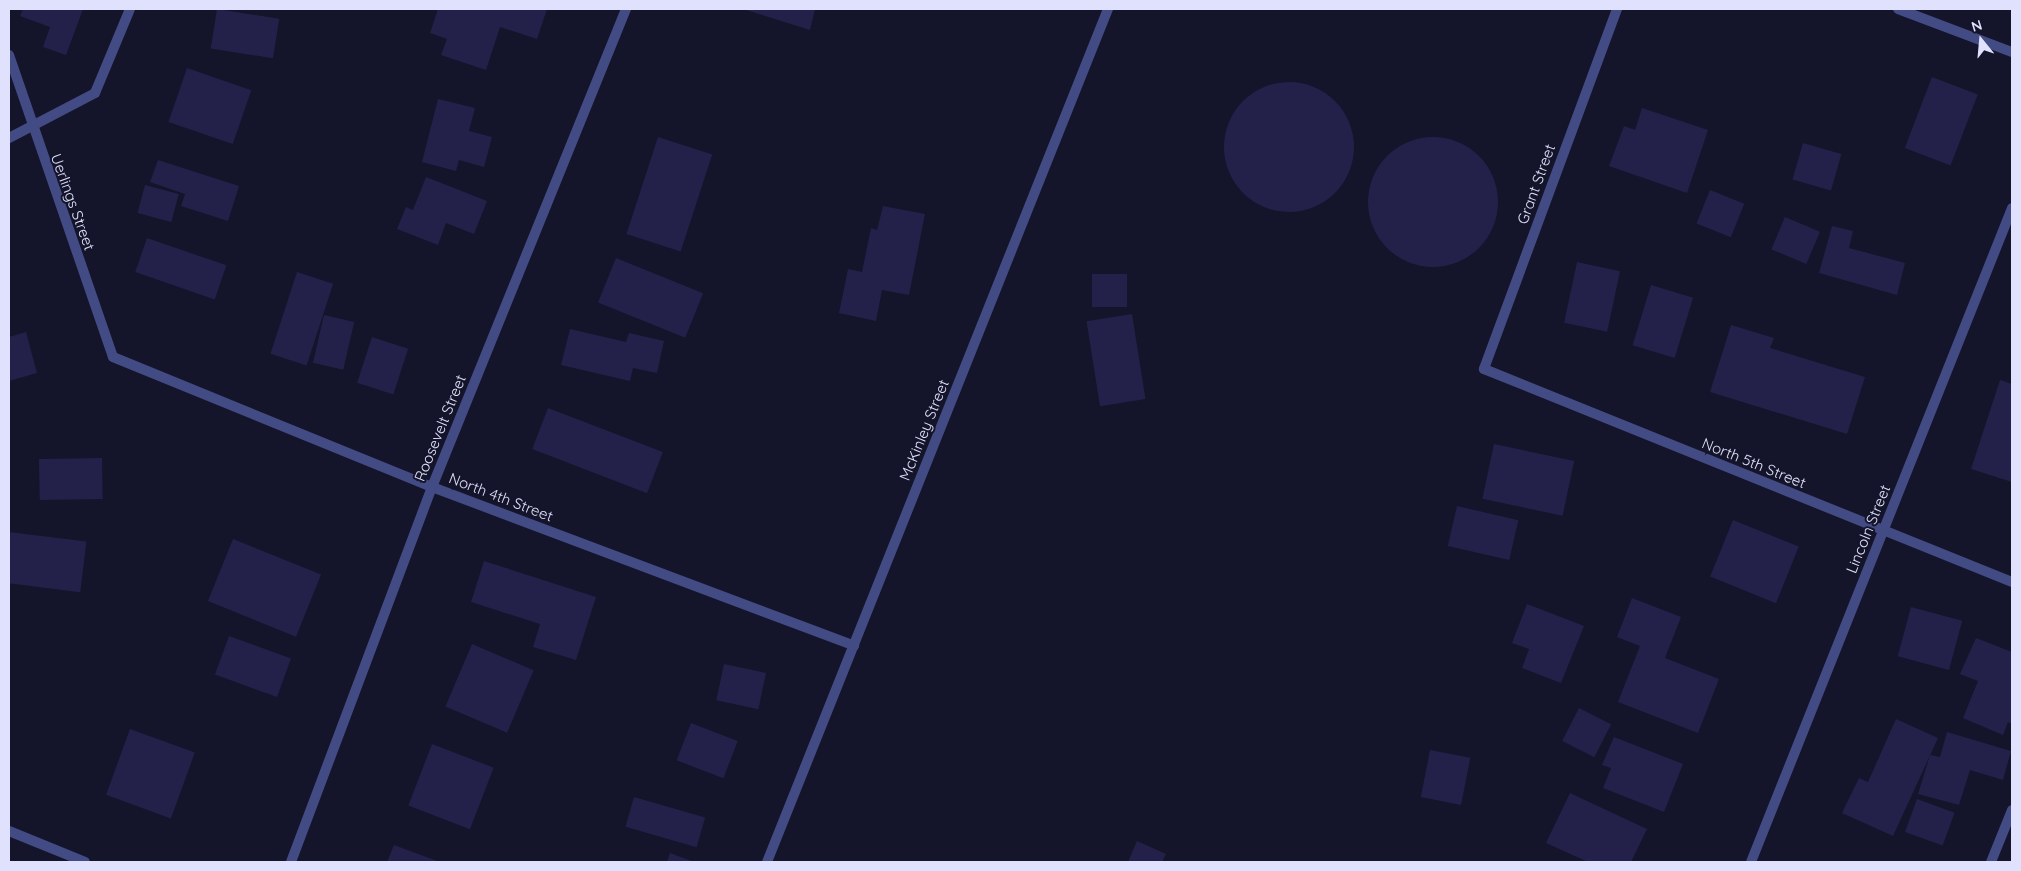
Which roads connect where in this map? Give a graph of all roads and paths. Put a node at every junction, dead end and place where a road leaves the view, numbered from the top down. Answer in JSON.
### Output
{"nodes":[{"id":1,"x":130,"y":9,"type":"edge"},
{"id":2,"x":626,"y":9,"type":"edge"},
{"id":3,"x":1108,"y":9,"type":"edge"},
{"id":4,"x":1617,"y":9,"type":"edge"},
{"id":5,"x":1898,"y":9,"type":"edge"},
{"id":6,"x":2012,"y":52,"type":"edge"},
{"id":7,"x":9,"y":55,"type":"edge"},
{"id":8,"x":31,"y":127,"type":"junction"},
{"id":9,"x":9,"y":138,"type":"edge"},
{"id":10,"x":2012,"y":208,"type":"edge"},
{"id":11,"x":112,"y":357,"type":"joint"},
{"id":12,"x":1484,"y":370,"type":"joint"},
{"id":13,"x":432,"y":487,"type":"junction"},
{"id":14,"x":1883,"y":531,"type":"junction"},
{"id":15,"x":2012,"y":582,"type":"edge"},
{"id":16,"x":854,"y":646,"type":"junction"},
{"id":17,"x":2012,"y":810,"type":"edge"},
{"id":18,"x":9,"y":831,"type":"edge"},
{"id":19,"x":85,"y":862,"type":"edge"},
{"id":20,"x":291,"y":862,"type":"edge"},
{"id":21,"x":768,"y":862,"type":"edge"},
{"id":22,"x":1751,"y":862,"type":"edge"},
{"id":23,"x":1991,"y":862,"type":"edge"}],
"edges":[{"from":1,"to":8,"type":"street"},
{"from":2,"to":13,"type":"street","name":"Roosevelt Street"},
{"from":3,"to":16,"type":"street","name":"McKinley Street"},
{"from":4,"to":12,"type":"street","name":"Grant Street"},
{"from":5,"to":6,"type":"street"},
{"from":7,"to":8,"type":"street","name":"Uerlings Street"},
{"from":8,"to":9,"type":"street"},
{"from":8,"to":11,"type":"street","name":"Uerlings Street"},
{"from":10,"to":14,"type":"street","name":"Lincoln Street"},
{"from":11,"to":13,"type":"street","name":"North 4th Street"},
{"from":12,"to":14,"type":"street","name":"North 5th Street"},
{"from":13,"to":16,"type":"street","name":"North 4th Street"},
{"from":13,"to":20,"type":"street","name":"Roosevelt Street"},
{"from":14,"to":15,"type":"street","name":"North 5th Street"},
{"from":14,"to":22,"type":"street","name":"Lincoln Street"},
{"from":16,"to":21,"type":"street","name":"McKinley Street"},
{"from":17,"to":23,"type":"street"},
{"from":18,"to":19,"type":"street"}]}
